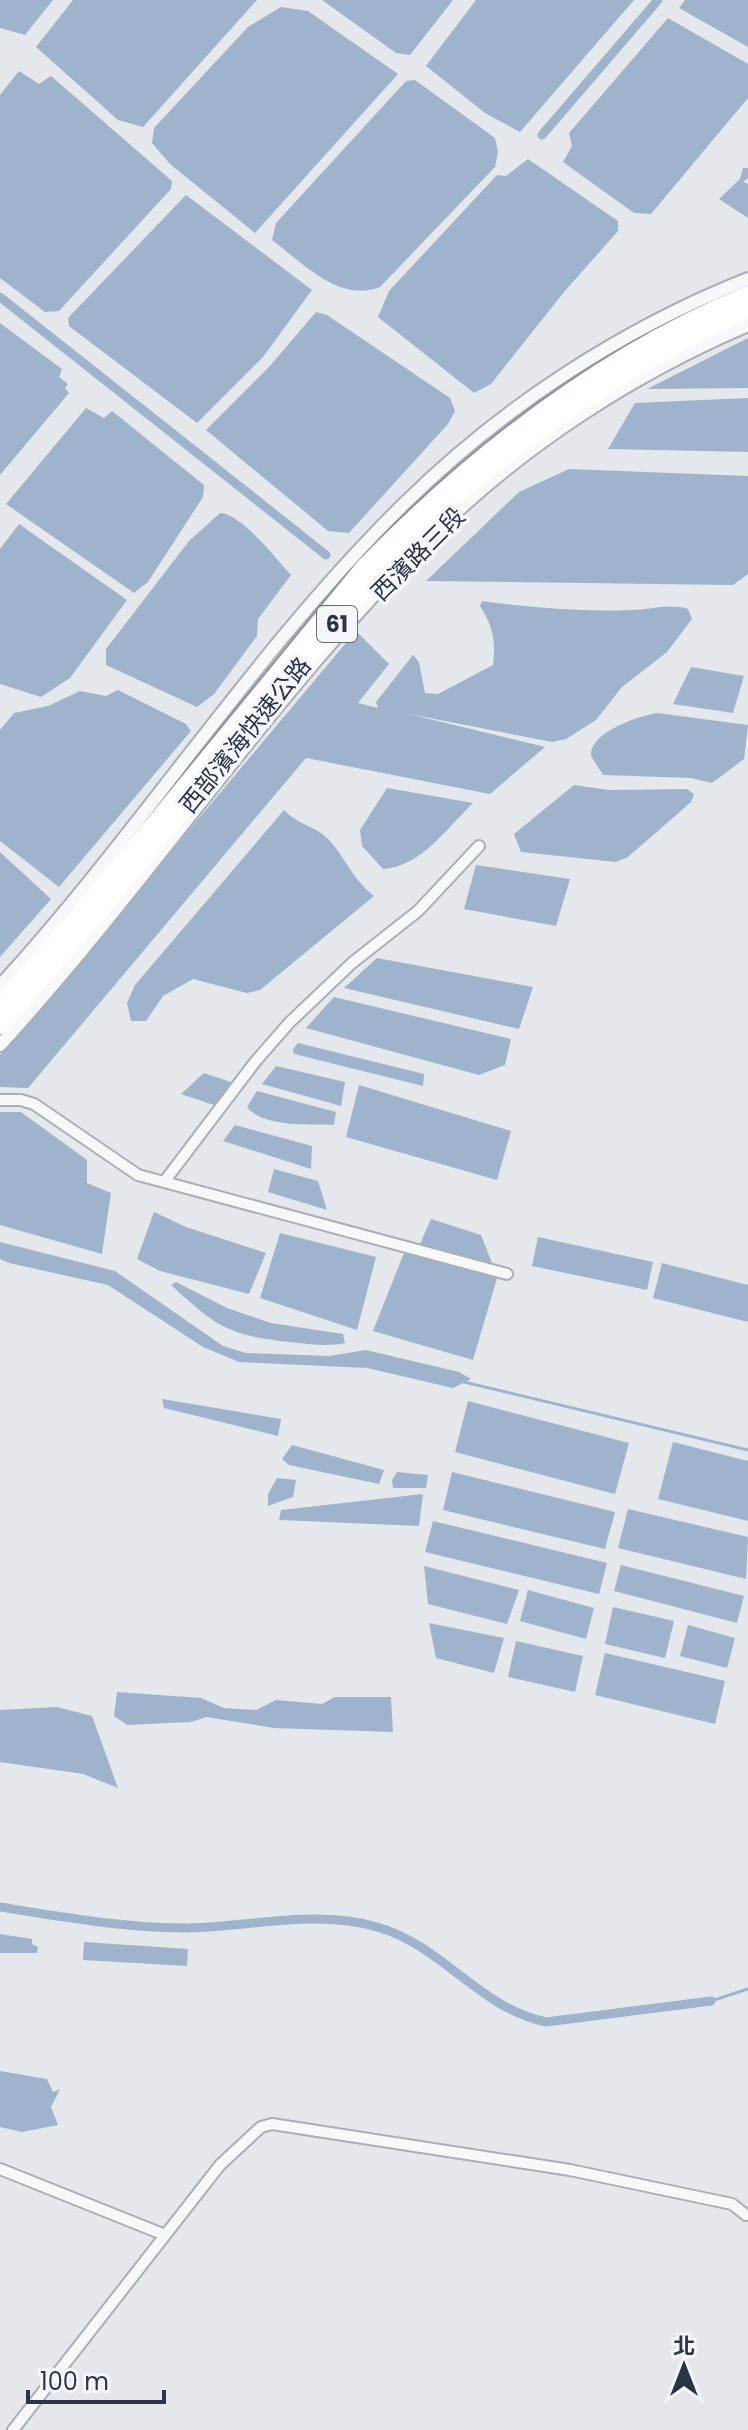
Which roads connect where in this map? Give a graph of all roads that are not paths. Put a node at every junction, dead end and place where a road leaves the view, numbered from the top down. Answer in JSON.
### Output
{"nodes":[{"id":1,"x":748,"y":279,"type":"edge"},
{"id":2,"x":748,"y":295,"type":"edge"},
{"id":3,"x":748,"y":309,"type":"edge"},
{"id":4,"x":748,"y":325,"type":"edge"},
{"id":5,"x":479,"y":846,"type":"dead end"},
{"id":6,"x":0,"y":986,"type":"edge"},
{"id":7,"x":0,"y":1006,"type":"edge"},
{"id":8,"x":0,"y":1025,"type":"edge"},
{"id":9,"x":0,"y":1045,"type":"edge"},
{"id":10,"x":0,"y":1100,"type":"edge"},
{"id":11,"x":164,"y":1182,"type":"junction"},
{"id":12,"x":507,"y":1274,"type":"dead end"},
{"id":13,"x":0,"y":2169,"type":"edge"},
{"id":14,"x":746,"y":2215,"type":"dead end"},
{"id":15,"x":165,"y":2235,"type":"junction"},
{"id":16,"x":13,"y":2430,"type":"edge"}],
"edges":[{"from":1,"to":6,"type":"street","name":"西濱路三段"},
{"from":2,"to":7,"type":"highway","name":"西部濱海快速公路","number":"61"},
{"from":3,"to":8,"type":"highway","name":"西部濱海快速公路","number":"61"},
{"from":4,"to":9,"type":"street","name":"西濱路三段"},
{"from":5,"to":11,"type":"street"},
{"from":10,"to":11,"type":"street"},
{"from":11,"to":12,"type":"street"},
{"from":13,"to":15,"type":"street"},
{"from":14,"to":15,"type":"street"},
{"from":15,"to":16,"type":"street"}]}
